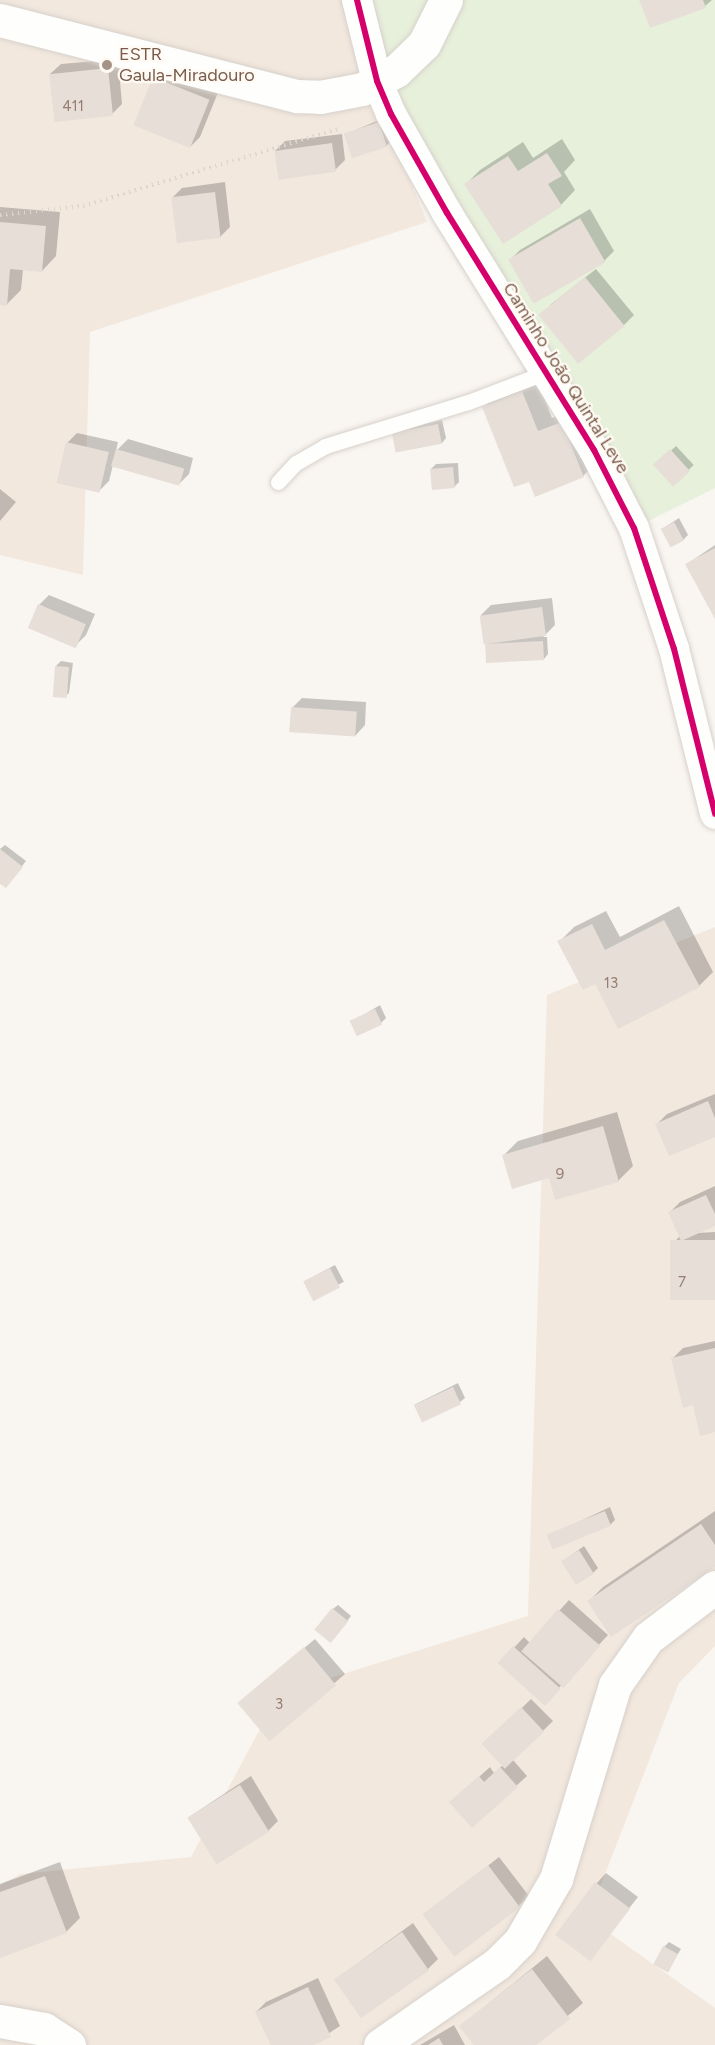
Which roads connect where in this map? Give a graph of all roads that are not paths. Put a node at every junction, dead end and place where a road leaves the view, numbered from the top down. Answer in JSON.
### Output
{"nodes":[{"id":1,"x":357,"y":0,"type":"edge"},
{"id":2,"x":446,"y":0,"type":"edge"},
{"id":3,"x":0,"y":21,"type":"edge"},
{"id":4,"x":377,"y":81,"type":"junction"},
{"id":5,"x":544,"y":373,"type":"junction"},
{"id":6,"x":278,"y":482,"type":"dead end"},
{"id":7,"x":715,"y":814,"type":"edge"},
{"id":8,"x":715,"y":1587,"type":"edge"},
{"id":9,"x":0,"y":2021,"type":"edge"},
{"id":10,"x":69,"y":2045,"type":"edge"},
{"id":11,"x":380,"y":2045,"type":"edge"}],
"edges":[{"from":1,"to":4,"type":"street","name":"Caminho João Quintal Leve"},
{"from":2,"to":4,"type":"main road"},
{"from":3,"to":4,"type":"main road"},
{"from":4,"to":5,"type":"street","name":"Caminho João Quintal Leve"},
{"from":5,"to":6,"type":"lane"},
{"from":5,"to":7,"type":"street","name":"Caminho João Quintal Leve"},
{"from":8,"to":11,"type":"main road"},
{"from":9,"to":10,"type":"main road"}]}
